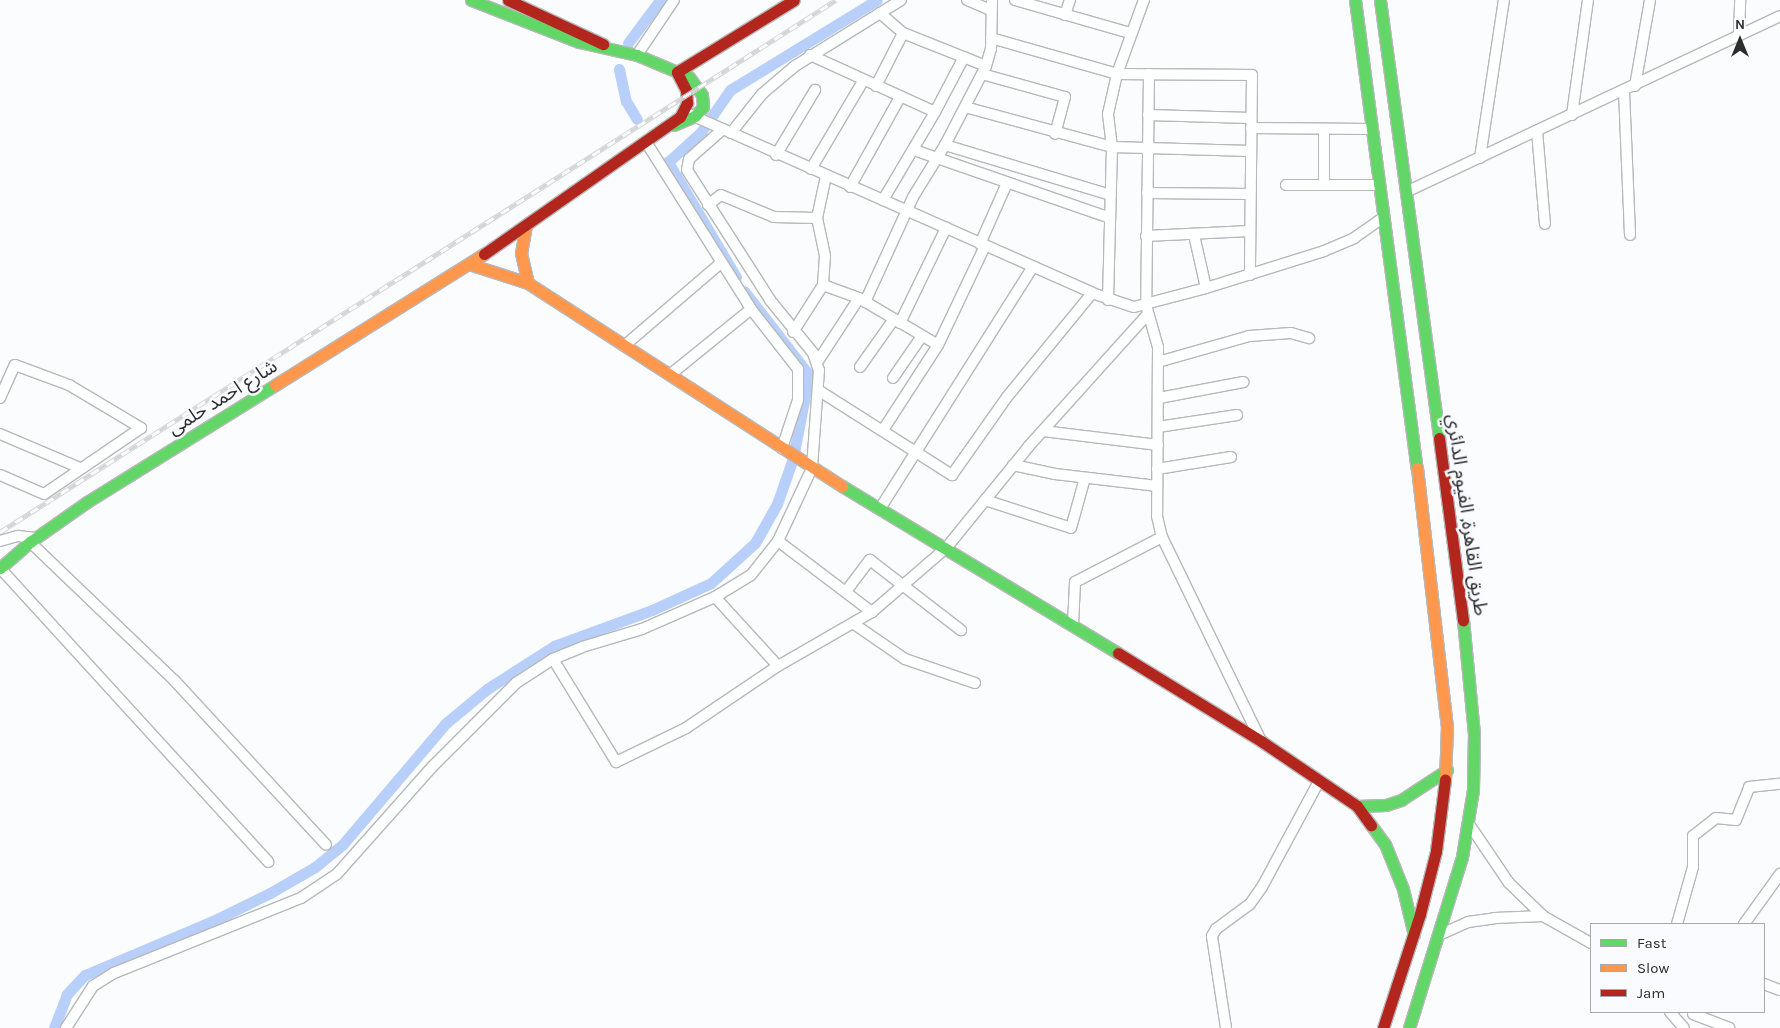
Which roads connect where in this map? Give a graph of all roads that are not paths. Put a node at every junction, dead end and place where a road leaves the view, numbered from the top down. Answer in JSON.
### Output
{"nodes":[{"id":1,"x":472,"y":0,"type":"edge"},
{"id":2,"x":508,"y":0,"type":"edge"},
{"id":3,"x":674,"y":0,"type":"edge"},
{"id":4,"x":794,"y":0,"type":"edge"},
{"id":5,"x":901,"y":0,"type":"edge"},
{"id":6,"x":967,"y":0,"type":"edge"},
{"id":7,"x":1015,"y":0,"type":"edge"},
{"id":8,"x":1070,"y":0,"type":"edge"},
{"id":9,"x":1144,"y":0,"type":"edge"},
{"id":10,"x":1355,"y":0,"type":"edge"},
{"id":11,"x":1380,"y":0,"type":"edge"},
{"id":12,"x":1504,"y":0,"type":"edge"},
{"id":13,"x":1588,"y":0,"type":"edge"},
{"id":14,"x":1650,"y":0,"type":"edge"},
{"id":15,"x":1740,"y":0,"type":"edge"},
{"id":16,"x":992,"y":5,"type":"edge"},
{"id":17,"x":880,"y":13,"type":"junction"},
{"id":18,"x":1066,"y":15,"type":"junction"},
{"id":19,"x":1780,"y":16,"type":"edge"},
{"id":20,"x":904,"y":33,"type":"junction"},
{"id":21,"x":1130,"y":34,"type":"junction"},
{"id":22,"x":1739,"y":35,"type":"junction"},
{"id":23,"x":991,"y":38,"type":"junction"},
{"id":24,"x":608,"y":48,"type":"junction"},
{"id":25,"x":637,"y":54,"type":"junction"},
{"id":26,"x":810,"y":55,"type":"junction"},
{"id":27,"x":964,"y":57,"type":"junction"},
{"id":28,"x":984,"y":70,"type":"junction"},
{"id":29,"x":677,"y":72,"type":"junction"},
{"id":30,"x":1117,"y":74,"type":"junction"},
{"id":31,"x":1149,"y":74,"type":"junction"},
{"id":32,"x":863,"y":80,"type":"junction"},
{"id":33,"x":876,"y":86,"type":"junction"},
{"id":34,"x":1635,"y":86,"type":"junction"},
{"id":35,"x":815,"y":90,"type":"dead end"},
{"id":36,"x":1624,"y":91,"type":"junction"},
{"id":37,"x":900,"y":97,"type":"junction"},
{"id":38,"x":965,"y":108,"type":"junction"},
{"id":39,"x":684,"y":111,"type":"junction"},
{"id":40,"x":935,"y":112,"type":"junction"},
{"id":41,"x":1148,"y":115,"type":"junction"},
{"id":42,"x":1572,"y":115,"type":"junction"},
{"id":43,"x":700,"y":118,"type":"junction"},
{"id":44,"x":1251,"y":123,"type":"junction"},
{"id":45,"x":670,"y":125,"type":"junction"},
{"id":46,"x":1324,"y":129,"type":"junction"},
{"id":47,"x":1372,"y":129,"type":"junction"},
{"id":48,"x":725,"y":130,"type":"junction"},
{"id":49,"x":1537,"y":132,"type":"junction"},
{"id":50,"x":1055,"y":134,"type":"junction"},
{"id":51,"x":646,"y":142,"type":"junction"},
{"id":52,"x":945,"y":146,"type":"junction"},
{"id":53,"x":1112,"y":147,"type":"junction"},
{"id":54,"x":1147,"y":149,"type":"junction"},
{"id":55,"x":914,"y":150,"type":"junction"},
{"id":56,"x":1251,"y":151,"type":"junction"},
{"id":57,"x":776,"y":154,"type":"junction"},
{"id":58,"x":1480,"y":158,"type":"junction"},
{"id":59,"x":937,"y":159,"type":"junction"},
{"id":60,"x":811,"y":169,"type":"junction"},
{"id":61,"x":826,"y":176,"type":"junction"},
{"id":62,"x":1007,"y":183,"type":"junction"},
{"id":63,"x":1286,"y":185,"type":"dead end"},
{"id":64,"x":1324,"y":185,"type":"junction"},
{"id":65,"x":1380,"y":185,"type":"junction"},
{"id":66,"x":850,"y":187,"type":"junction"},
{"id":67,"x":1147,"y":192,"type":"junction"},
{"id":68,"x":1406,"y":192,"type":"junction"},
{"id":69,"x":1111,"y":194,"type":"junction"},
{"id":70,"x":1250,"y":194,"type":"junction"},
{"id":71,"x":883,"y":200,"type":"junction"},
{"id":72,"x":708,"y":205,"type":"junction"},
{"id":73,"x":907,"y":211,"type":"junction"},
{"id":74,"x":1384,"y":217,"type":"junction"},
{"id":75,"x":817,"y":218,"type":"junction"},
{"id":76,"x":1110,"y":218,"type":"junction"},
{"id":77,"x":1545,"y":224,"type":"dead end"},
{"id":78,"x":526,"y":225,"type":"junction"},
{"id":79,"x":946,"y":228,"type":"junction"},
{"id":80,"x":1250,"y":231,"type":"junction"},
{"id":81,"x":1194,"y":235,"type":"junction"},
{"id":82,"x":1630,"y":235,"type":"dead end"},
{"id":83,"x":1146,"y":236,"type":"junction"},
{"id":84,"x":983,"y":245,"type":"junction"},
{"id":85,"x":721,"y":263,"type":"junction"},
{"id":86,"x":469,"y":264,"type":"junction"},
{"id":87,"x":1033,"y":266,"type":"junction"},
{"id":88,"x":1250,"y":275,"type":"junction"},
{"id":89,"x":528,"y":284,"type":"junction"},
{"id":90,"x":823,"y":285,"type":"junction"},
{"id":91,"x":1206,"y":288,"type":"junction"},
{"id":92,"x":1092,"y":293,"type":"junction"},
{"id":93,"x":862,"y":300,"type":"junction"},
{"id":94,"x":1108,"y":300,"type":"junction"},
{"id":95,"x":751,"y":309,"type":"junction"},
{"id":96,"x":1146,"y":310,"type":"junction"},
{"id":97,"x":897,"y":321,"type":"junction"},
{"id":98,"x":793,"y":332,"type":"junction"},
{"id":99,"x":922,"y":336,"type":"junction"},
{"id":100,"x":1309,"y":338,"type":"dead end"},
{"id":101,"x":938,"y":345,"type":"junction"},
{"id":102,"x":624,"y":346,"type":"junction"},
{"id":103,"x":818,"y":361,"type":"junction"},
{"id":104,"x":1158,"y":362,"type":"junction"},
{"id":105,"x":860,"y":367,"type":"dead end"},
{"id":106,"x":671,"y":374,"type":"junction"},
{"id":107,"x":893,"y":378,"type":"dead end"},
{"id":108,"x":1244,"y":382,"type":"dead end"},
{"id":109,"x":818,"y":390,"type":"junction"},
{"id":110,"x":0,"y":398,"type":"edge"},
{"id":111,"x":1159,"y":398,"type":"junction"},
{"id":112,"x":1237,"y":415,"type":"dead end"},
{"id":113,"x":1158,"y":427,"type":"junction"},
{"id":114,"x":883,"y":430,"type":"junction"},
{"id":115,"x":1043,"y":432,"type":"junction"},
{"id":116,"x":0,"y":434,"type":"edge"},
{"id":117,"x":1158,"y":445,"type":"junction"},
{"id":118,"x":785,"y":450,"type":"junction"},
{"id":119,"x":917,"y":452,"type":"junction"},
{"id":120,"x":1231,"y":458,"type":"dead end"},
{"id":121,"x":1013,"y":465,"type":"junction"},
{"id":122,"x":809,"y":466,"type":"junction"},
{"id":123,"x":80,"y":468,"type":"junction"},
{"id":124,"x":1158,"y":469,"type":"junction"},
{"id":125,"x":1442,"y":470,"type":"junction"},
{"id":126,"x":1417,"y":473,"type":"junction"},
{"id":127,"x":0,"y":475,"type":"edge"},
{"id":128,"x":1085,"y":478,"type":"junction"},
{"id":129,"x":1157,"y":486,"type":"junction"},
{"id":130,"x":985,"y":500,"type":"junction"},
{"id":131,"x":881,"y":507,"type":"junction"},
{"id":132,"x":1162,"y":537,"type":"junction"},
{"id":133,"x":33,"y":540,"type":"junction"},
{"id":134,"x":0,"y":541,"type":"edge"},
{"id":135,"x":778,"y":541,"type":"junction"},
{"id":136,"x":947,"y":547,"type":"junction"},
{"id":137,"x":0,"y":568,"type":"edge"},
{"id":138,"x":904,"y":588,"type":"junction"},
{"id":139,"x":846,"y":590,"type":"junction"},
{"id":140,"x":715,"y":597,"type":"junction"},
{"id":141,"x":872,"y":612,"type":"junction"},
{"id":142,"x":854,"y":624,"type":"junction"},
{"id":143,"x":1073,"y":625,"type":"junction"},
{"id":144,"x":961,"y":630,"type":"dead end"},
{"id":145,"x":553,"y":660,"type":"junction"},
{"id":146,"x":778,"y":666,"type":"junction"},
{"id":147,"x":975,"y":683,"type":"dead end"},
{"id":148,"x":1262,"y":741,"type":"junction"},
{"id":149,"x":1447,"y":770,"type":"junction"},
{"id":150,"x":1319,"y":780,"type":"junction"},
{"id":151,"x":1780,"y":784,"type":"edge"},
{"id":152,"x":1357,"y":806,"type":"junction"},
{"id":153,"x":1469,"y":824,"type":"junction"},
{"id":154,"x":326,"y":845,"type":"dead end"},
{"id":155,"x":268,"y":862,"type":"dead end"},
{"id":156,"x":1780,"y":874,"type":"edge"},
{"id":157,"x":1543,"y":916,"type":"junction"},
{"id":158,"x":1677,"y":923,"type":"edge"},
{"id":159,"x":1745,"y":923,"type":"edge"},
{"id":160,"x":1414,"y":935,"type":"junction"},
{"id":161,"x":1439,"y":935,"type":"junction"},
{"id":162,"x":1590,"y":942,"type":"edge"},
{"id":163,"x":1765,"y":984,"type":"edge"},
{"id":164,"x":1780,"y":990,"type":"edge"},
{"id":165,"x":1671,"y":1013,"type":"edge"},
{"id":166,"x":1693,"y":1013,"type":"edge"},
{"id":167,"x":1683,"y":1026,"type":"edge"},
{"id":168,"x":66,"y":1028,"type":"edge"},
{"id":169,"x":1226,"y":1028,"type":"edge"},
{"id":170,"x":1383,"y":1028,"type":"edge"},
{"id":171,"x":1409,"y":1028,"type":"edge"},
{"id":172,"x":1729,"y":1028,"type":"edge"}],
"edges":[{"from":1,"to":24,"type":"main road"},
{"from":2,"to":24,"type":"main road"},
{"from":3,"to":25,"type":"street"},
{"from":4,"to":29,"type":"main road"},
{"from":5,"to":17,"type":"street"},
{"from":6,"to":16,"type":"street"},
{"from":7,"to":18,"type":"street"},
{"from":8,"to":18,"type":"street"},
{"from":9,"to":21,"type":"street"},
{"from":10,"to":47,"type":"main road"},
{"from":11,"to":68,"type":"main road","name":"طريق القاهرة, الفيوم الدائري"},
{"from":12,"to":58,"type":"street"},
{"from":13,"to":42,"type":"street"},
{"from":14,"to":34,"type":"street"},
{"from":15,"to":22,"type":"street"},
{"from":16,"to":23,"type":"street"},
{"from":17,"to":20,"type":"street"},
{"from":17,"to":26,"type":"street"},
{"from":18,"to":21,"type":"street"},
{"from":19,"to":22,"type":"street"},
{"from":20,"to":27,"type":"street"},
{"from":20,"to":33,"type":"street"},
{"from":21,"to":30,"type":"street"},
{"from":22,"to":34,"type":"street"},
{"from":23,"to":28,"type":"street"},
{"from":23,"to":30,"type":"street"},
{"from":24,"to":25,"type":"main road"},
{"from":25,"to":29,"type":"main road"},
{"from":26,"to":32,"type":"street"},
{"from":26,"to":48,"type":"street"},
{"from":27,"to":28,"type":"street"},
{"from":27,"to":40,"type":"street"},
{"from":28,"to":38,"type":"street"},
{"from":28,"to":50,"type":"street"},
{"from":29,"to":39,"type":"main road"},
{"from":29,"to":43,"type":"main road"},
{"from":30,"to":31,"type":"street"},
{"from":30,"to":53,"type":"street"},
{"from":31,"to":41,"type":"street"},
{"from":31,"to":44,"type":"street"},
{"from":32,"to":33,"type":"street"},
{"from":32,"to":60,"type":"street"},
{"from":33,"to":37,"type":"street"},
{"from":34,"to":36,"type":"street"},
{"from":35,"to":57,"type":"street"},
{"from":36,"to":42,"type":"street"},
{"from":36,"to":82,"type":"street"},
{"from":37,"to":40,"type":"street"},
{"from":37,"to":66,"type":"street"},
{"from":38,"to":50,"type":"street"},
{"from":38,"to":52,"type":"street"},
{"from":39,"to":43,"type":"street"},
{"from":39,"to":45,"type":"main road"},
{"from":40,"to":55,"type":"street"},
{"from":41,"to":44,"type":"street"},
{"from":41,"to":54,"type":"street"},
{"from":42,"to":49,"type":"street"},
{"from":43,"to":45,"type":"main road"},
{"from":43,"to":48,"type":"street"},
{"from":44,"to":46,"type":"street"},
{"from":44,"to":56,"type":"street"},
{"from":45,"to":51,"type":"main road","name":"شارع احمد حلمى"},
{"from":46,"to":47,"type":"street"},
{"from":46,"to":64,"type":"street"},
{"from":47,"to":65,"type":"main road"},
{"from":48,"to":57,"type":"street"},
{"from":48,"to":72,"type":"street"},
{"from":49,"to":58,"type":"street"},
{"from":49,"to":77,"type":"street"},
{"from":50,"to":53,"type":"street"},
{"from":51,"to":78,"type":"main road","name":"شارع احمد حلمى"},
{"from":51,"to":85,"type":"street"},
{"from":52,"to":59,"type":"street"},
{"from":52,"to":69,"type":"street"},
{"from":53,"to":54,"type":"street"},
{"from":53,"to":69,"type":"street"},
{"from":54,"to":56,"type":"street"},
{"from":54,"to":67,"type":"street"},
{"from":55,"to":59,"type":"street"},
{"from":55,"to":71,"type":"street"},
{"from":56,"to":70,"type":"street"},
{"from":57,"to":60,"type":"street"},
{"from":58,"to":68,"type":"street"},
{"from":59,"to":62,"type":"street"},
{"from":59,"to":73,"type":"street"},
{"from":60,"to":61,"type":"street"},
{"from":61,"to":66,"type":"street"},
{"from":61,"to":75,"type":"street"},
{"from":62,"to":76,"type":"street"},
{"from":62,"to":84,"type":"street"},
{"from":63,"to":64,"type":"street"},
{"from":64,"to":65,"type":"street"},
{"from":65,"to":74,"type":"main road"},
{"from":66,"to":71,"type":"street"},
{"from":67,"to":70,"type":"street"},
{"from":67,"to":83,"type":"street"},
{"from":68,"to":125,"type":"main road","name":"طريق القاهرة, الفيوم الدائري"},
{"from":69,"to":76,"type":"street"},
{"from":70,"to":80,"type":"street"},
{"from":71,"to":73,"type":"street"},
{"from":72,"to":75,"type":"street"},
{"from":72,"to":98,"type":"street"},
{"from":73,"to":79,"type":"street"},
{"from":73,"to":93,"type":"street"},
{"from":74,"to":88,"type":"street"},
{"from":74,"to":126,"type":"main road"},
{"from":75,"to":90,"type":"street"},
{"from":76,"to":94,"type":"street"},
{"from":78,"to":86,"type":"main road","name":"شارع احمد حلمى"},
{"from":78,"to":89,"type":"main road"},
{"from":79,"to":84,"type":"street"},
{"from":79,"to":97,"type":"street"},
{"from":80,"to":81,"type":"street"},
{"from":80,"to":88,"type":"street"},
{"from":81,"to":83,"type":"street"},
{"from":81,"to":91,"type":"street"},
{"from":83,"to":96,"type":"street"},
{"from":84,"to":87,"type":"street"},
{"from":84,"to":101,"type":"street"},
{"from":85,"to":95,"type":"street"},
{"from":85,"to":102,"type":"street"},
{"from":86,"to":89,"type":"main road"},
{"from":86,"to":133,"type":"main road","name":"شارع احمد حلمى"},
{"from":87,"to":92,"type":"street"},
{"from":87,"to":119,"type":"street"},
{"from":88,"to":91,"type":"street"},
{"from":89,"to":102,"type":"main road"},
{"from":90,"to":93,"type":"street"},
{"from":90,"to":98,"type":"street"},
{"from":91,"to":96,"type":"street"},
{"from":92,"to":94,"type":"street"},
{"from":92,"to":119,"type":"street"},
{"from":93,"to":97,"type":"street"},
{"from":93,"to":103,"type":"street"},
{"from":94,"to":96,"type":"street"},
{"from":95,"to":106,"type":"street"},
{"from":95,"to":118,"type":"street"},
{"from":96,"to":104,"type":"street"},
{"from":96,"to":115,"type":"street"},
{"from":97,"to":99,"type":"street"},
{"from":97,"to":105,"type":"street"},
{"from":98,"to":103,"type":"street"},
{"from":99,"to":101,"type":"street"},
{"from":99,"to":107,"type":"street"},
{"from":100,"to":104,"type":"street"},
{"from":101,"to":114,"type":"street"},
{"from":102,"to":106,"type":"main road"},
{"from":103,"to":109,"type":"street"},
{"from":104,"to":111,"type":"street"},
{"from":106,"to":118,"type":"main road"},
{"from":108,"to":111,"type":"street"},
{"from":109,"to":114,"type":"street"},
{"from":109,"to":122,"type":"street"},
{"from":110,"to":123,"type":"street"},
{"from":111,"to":113,"type":"street"},
{"from":112,"to":113,"type":"street"},
{"from":113,"to":117,"type":"street"},
{"from":114,"to":119,"type":"street"},
{"from":115,"to":117,"type":"street"},
{"from":115,"to":121,"type":"street"},
{"from":116,"to":123,"type":"street"},
{"from":117,"to":124,"type":"street"},
{"from":118,"to":122,"type":"main road"},
{"from":119,"to":131,"type":"street"},
{"from":120,"to":124,"type":"street"},
{"from":121,"to":128,"type":"street"},
{"from":121,"to":130,"type":"street"},
{"from":122,"to":131,"type":"main road"},
{"from":122,"to":135,"type":"street"},
{"from":123,"to":127,"type":"street"},
{"from":124,"to":129,"type":"street"},
{"from":125,"to":126,"type":"main road"},
{"from":125,"to":153,"type":"main road","name":"طريق القاهرة, الفيوم الدائري"},
{"from":126,"to":149,"type":"main road"},
{"from":128,"to":129,"type":"street"},
{"from":128,"to":130,"type":"street"},
{"from":129,"to":132,"type":"street"},
{"from":130,"to":136,"type":"street"},
{"from":131,"to":136,"type":"main road"},
{"from":132,"to":143,"type":"street"},
{"from":132,"to":148,"type":"street"},
{"from":133,"to":134,"type":"street"},
{"from":133,"to":137,"type":"main road","name":"شارع احمد حلمى"},
{"from":133,"to":154,"type":"street"},
{"from":135,"to":139,"type":"street"},
{"from":135,"to":140,"type":"street"},
{"from":136,"to":138,"type":"street"},
{"from":136,"to":143,"type":"main road"},
{"from":137,"to":155,"type":"street"},
{"from":138,"to":139,"type":"street"},
{"from":138,"to":141,"type":"street"},
{"from":138,"to":144,"type":"street"},
{"from":139,"to":141,"type":"street"},
{"from":140,"to":145,"type":"street"},
{"from":140,"to":146,"type":"street"},
{"from":141,"to":142,"type":"street"},
{"from":142,"to":146,"type":"street"},
{"from":142,"to":147,"type":"street"},
{"from":143,"to":148,"type":"main road"},
{"from":145,"to":146,"type":"street"},
{"from":145,"to":168,"type":"street"},
{"from":148,"to":150,"type":"main road"},
{"from":149,"to":152,"type":"main road"},
{"from":149,"to":160,"type":"main road"},
{"from":150,"to":152,"type":"main road"},
{"from":150,"to":169,"type":"street"},
{"from":151,"to":158,"type":"street"},
{"from":152,"to":160,"type":"main road"},
{"from":153,"to":157,"type":"street"},
{"from":153,"to":161,"type":"main road","name":"طريق القاهرة, الفيوم الدائري"},
{"from":156,"to":159,"type":"street"},
{"from":157,"to":161,"type":"street"},
{"from":157,"to":162,"type":"street"},
{"from":160,"to":170,"type":"main road"},
{"from":161,"to":171,"type":"main road","name":"طريق القاهرة, الفيوم الدائري"},
{"from":163,"to":164,"type":"street"},
{"from":165,"to":167,"type":"street"},
{"from":166,"to":167,"type":"street"},
{"from":166,"to":172,"type":"street"}]}
